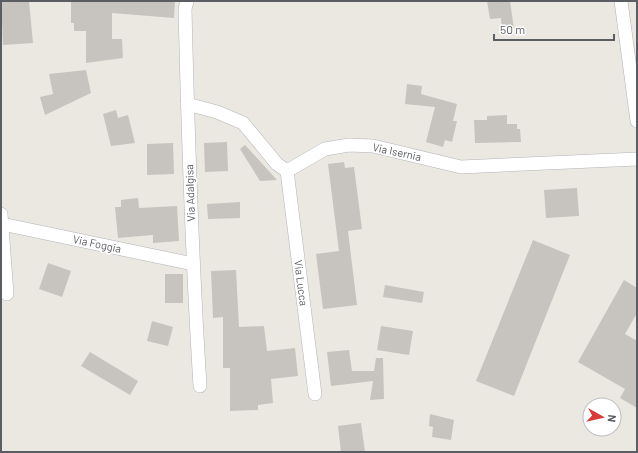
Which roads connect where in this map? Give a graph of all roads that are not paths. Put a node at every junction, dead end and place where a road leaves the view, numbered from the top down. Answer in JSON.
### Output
{"nodes":[{"id":1,"x":187,"y":1,"type":"edge"},
{"id":2,"x":621,"y":1,"type":"edge"},
{"id":3,"x":187,"y":104,"type":"junction"},
{"id":4,"x":637,"y":121,"type":"edge"},
{"id":5,"x":637,"y":159,"type":"edge"},
{"id":6,"x":287,"y":171,"type":"junction"},
{"id":7,"x":1,"y":219,"type":"edge"},
{"id":8,"x":193,"y":264,"type":"junction"},
{"id":9,"x":7,"y":294,"type":"dead end"},
{"id":10,"x":200,"y":386,"type":"dead end"},
{"id":11,"x":315,"y":394,"type":"dead end"}],
"edges":[{"from":1,"to":3,"type":"street","name":"Via Adalgisa"},
{"from":2,"to":4,"type":"street"},
{"from":3,"to":6,"type":"street"},
{"from":3,"to":8,"type":"street","name":"Via Adalgisa"},
{"from":5,"to":6,"type":"street","name":"Via Isernia"},
{"from":6,"to":11,"type":"street","name":"Via Lucca"},
{"from":7,"to":8,"type":"street","name":"Via Foggia"},
{"from":7,"to":9,"type":"street"},
{"from":8,"to":10,"type":"street","name":"Via Adalgisa"}]}
